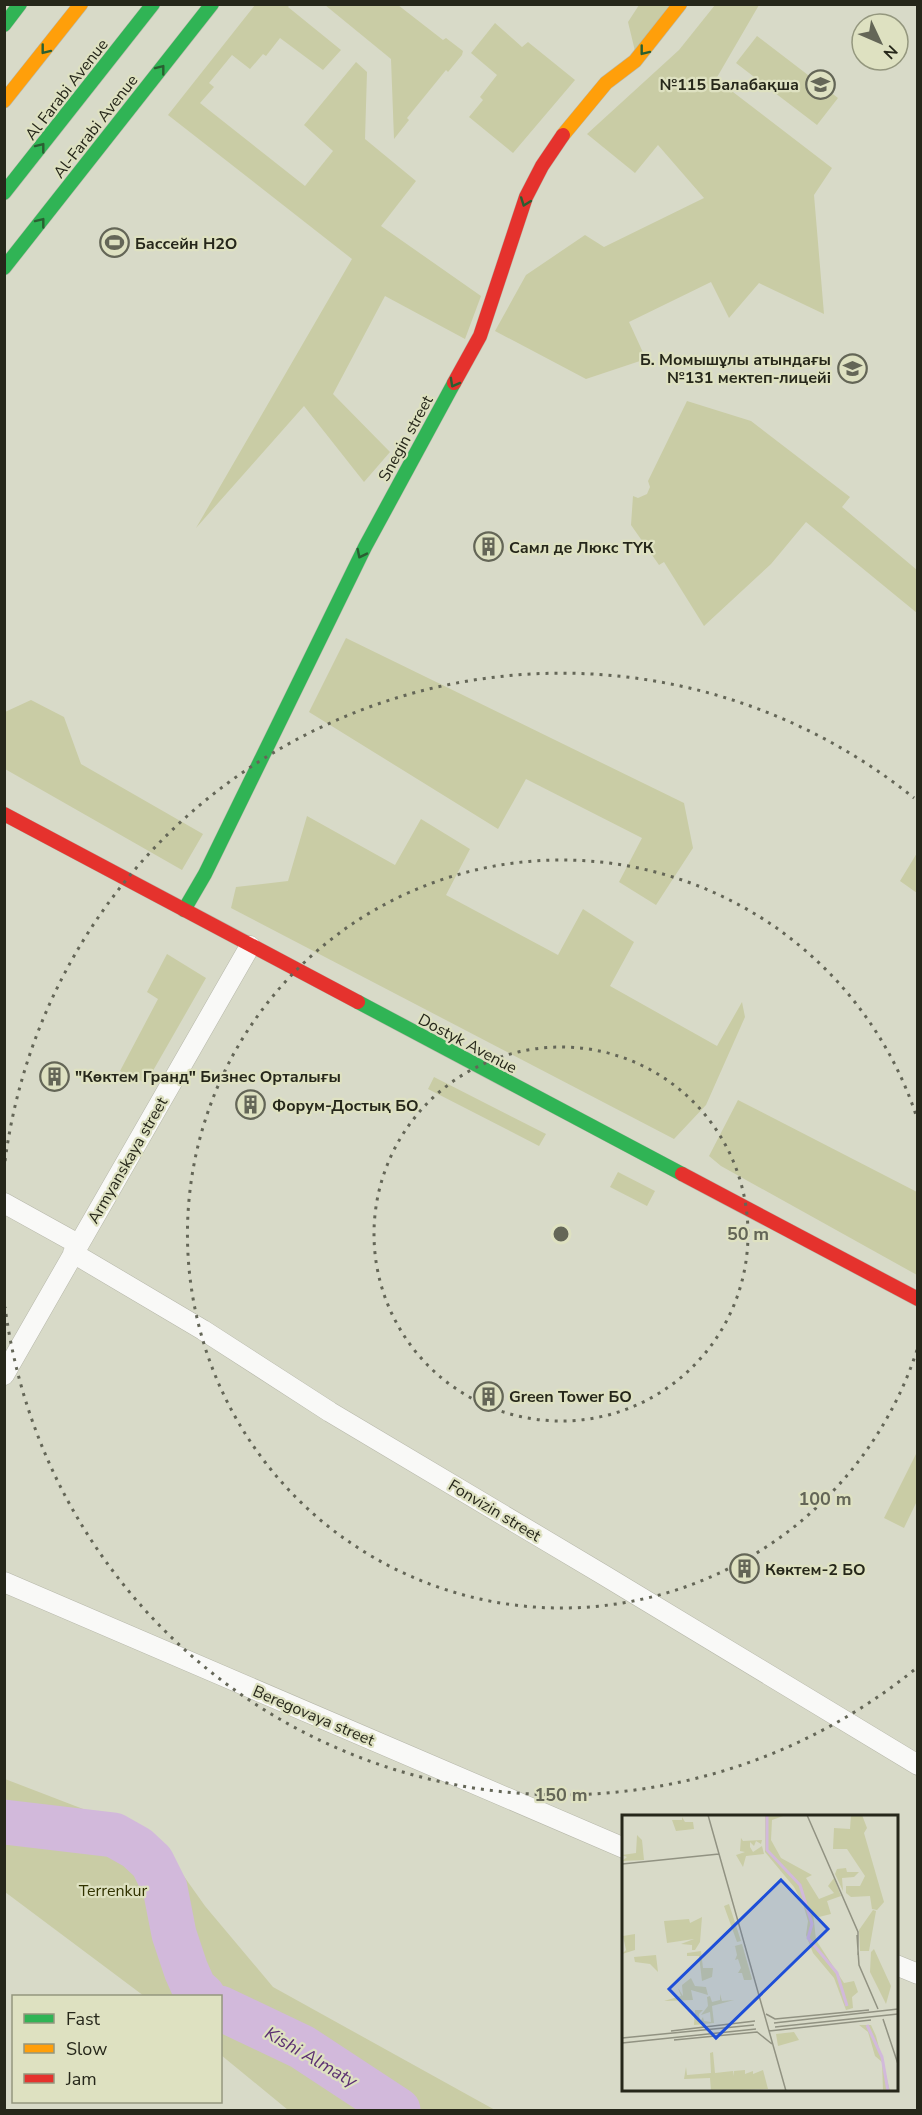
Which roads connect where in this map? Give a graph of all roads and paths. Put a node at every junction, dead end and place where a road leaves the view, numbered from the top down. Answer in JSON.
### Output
{"nodes":[{"id":1,"x":20,"y":4,"type":"edge"},
{"id":2,"x":81,"y":4,"type":"edge"},
{"id":3,"x":153,"y":4,"type":"edge"},
{"id":4,"x":212,"y":4,"type":"edge"},
{"id":5,"x":680,"y":4,"type":"edge"},
{"id":6,"x":4,"y":25,"type":"edge"},
{"id":7,"x":4,"y":101,"type":"edge"},
{"id":8,"x":4,"y":193,"type":"edge"},
{"id":9,"x":4,"y":268,"type":"edge"},
{"id":10,"x":4,"y":814,"type":"edge"},
{"id":11,"x":184,"y":910,"type":"junction"},
{"id":12,"x":250,"y":946,"type":"junction"},
{"id":13,"x":4,"y":1203,"type":"edge"},
{"id":14,"x":76,"y":1248,"type":"junction"},
{"id":15,"x":918,"y":1299,"type":"edge"},
{"id":16,"x":4,"y":1375,"type":"edge"},
{"id":17,"x":4,"y":1582,"type":"edge"},
{"id":18,"x":918,"y":1765,"type":"edge"},
{"id":19,"x":622,"y":1847,"type":"edge"},
{"id":20,"x":898,"y":1965,"type":"edge"},
{"id":21,"x":918,"y":1974,"type":"edge"}],
"edges":[{"from":1,"to":6,"type":"main road"},
{"from":2,"to":7,"type":"main road","one_way":true},
{"from":8,"to":3,"type":"main road","name":"Al Farabi Avenue","one_way":true},
{"from":9,"to":4,"type":"main road","name":"Al-Farabi Avenue","one_way":true},
{"from":5,"to":11,"type":"main road","name":"Snegin street","one_way":true},
{"from":10,"to":11,"type":"main road","name":"Dostyk Avenue"},
{"from":11,"to":12,"type":"main road","name":"Dostyk Avenue"},
{"from":12,"to":14,"type":"street","name":"Armyanskaya street"},
{"from":12,"to":15,"type":"main road","name":"Dostyk Avenue"},
{"from":13,"to":14,"type":"street","name":"Fonvizin street"},
{"from":14,"to":16,"type":"street","name":"Armyanskaya street"},
{"from":14,"to":18,"type":"street","name":"Fonvizin street"},
{"from":17,"to":19,"type":"street","name":"Beregovaya street"},
{"from":20,"to":21,"type":"street"}]}
